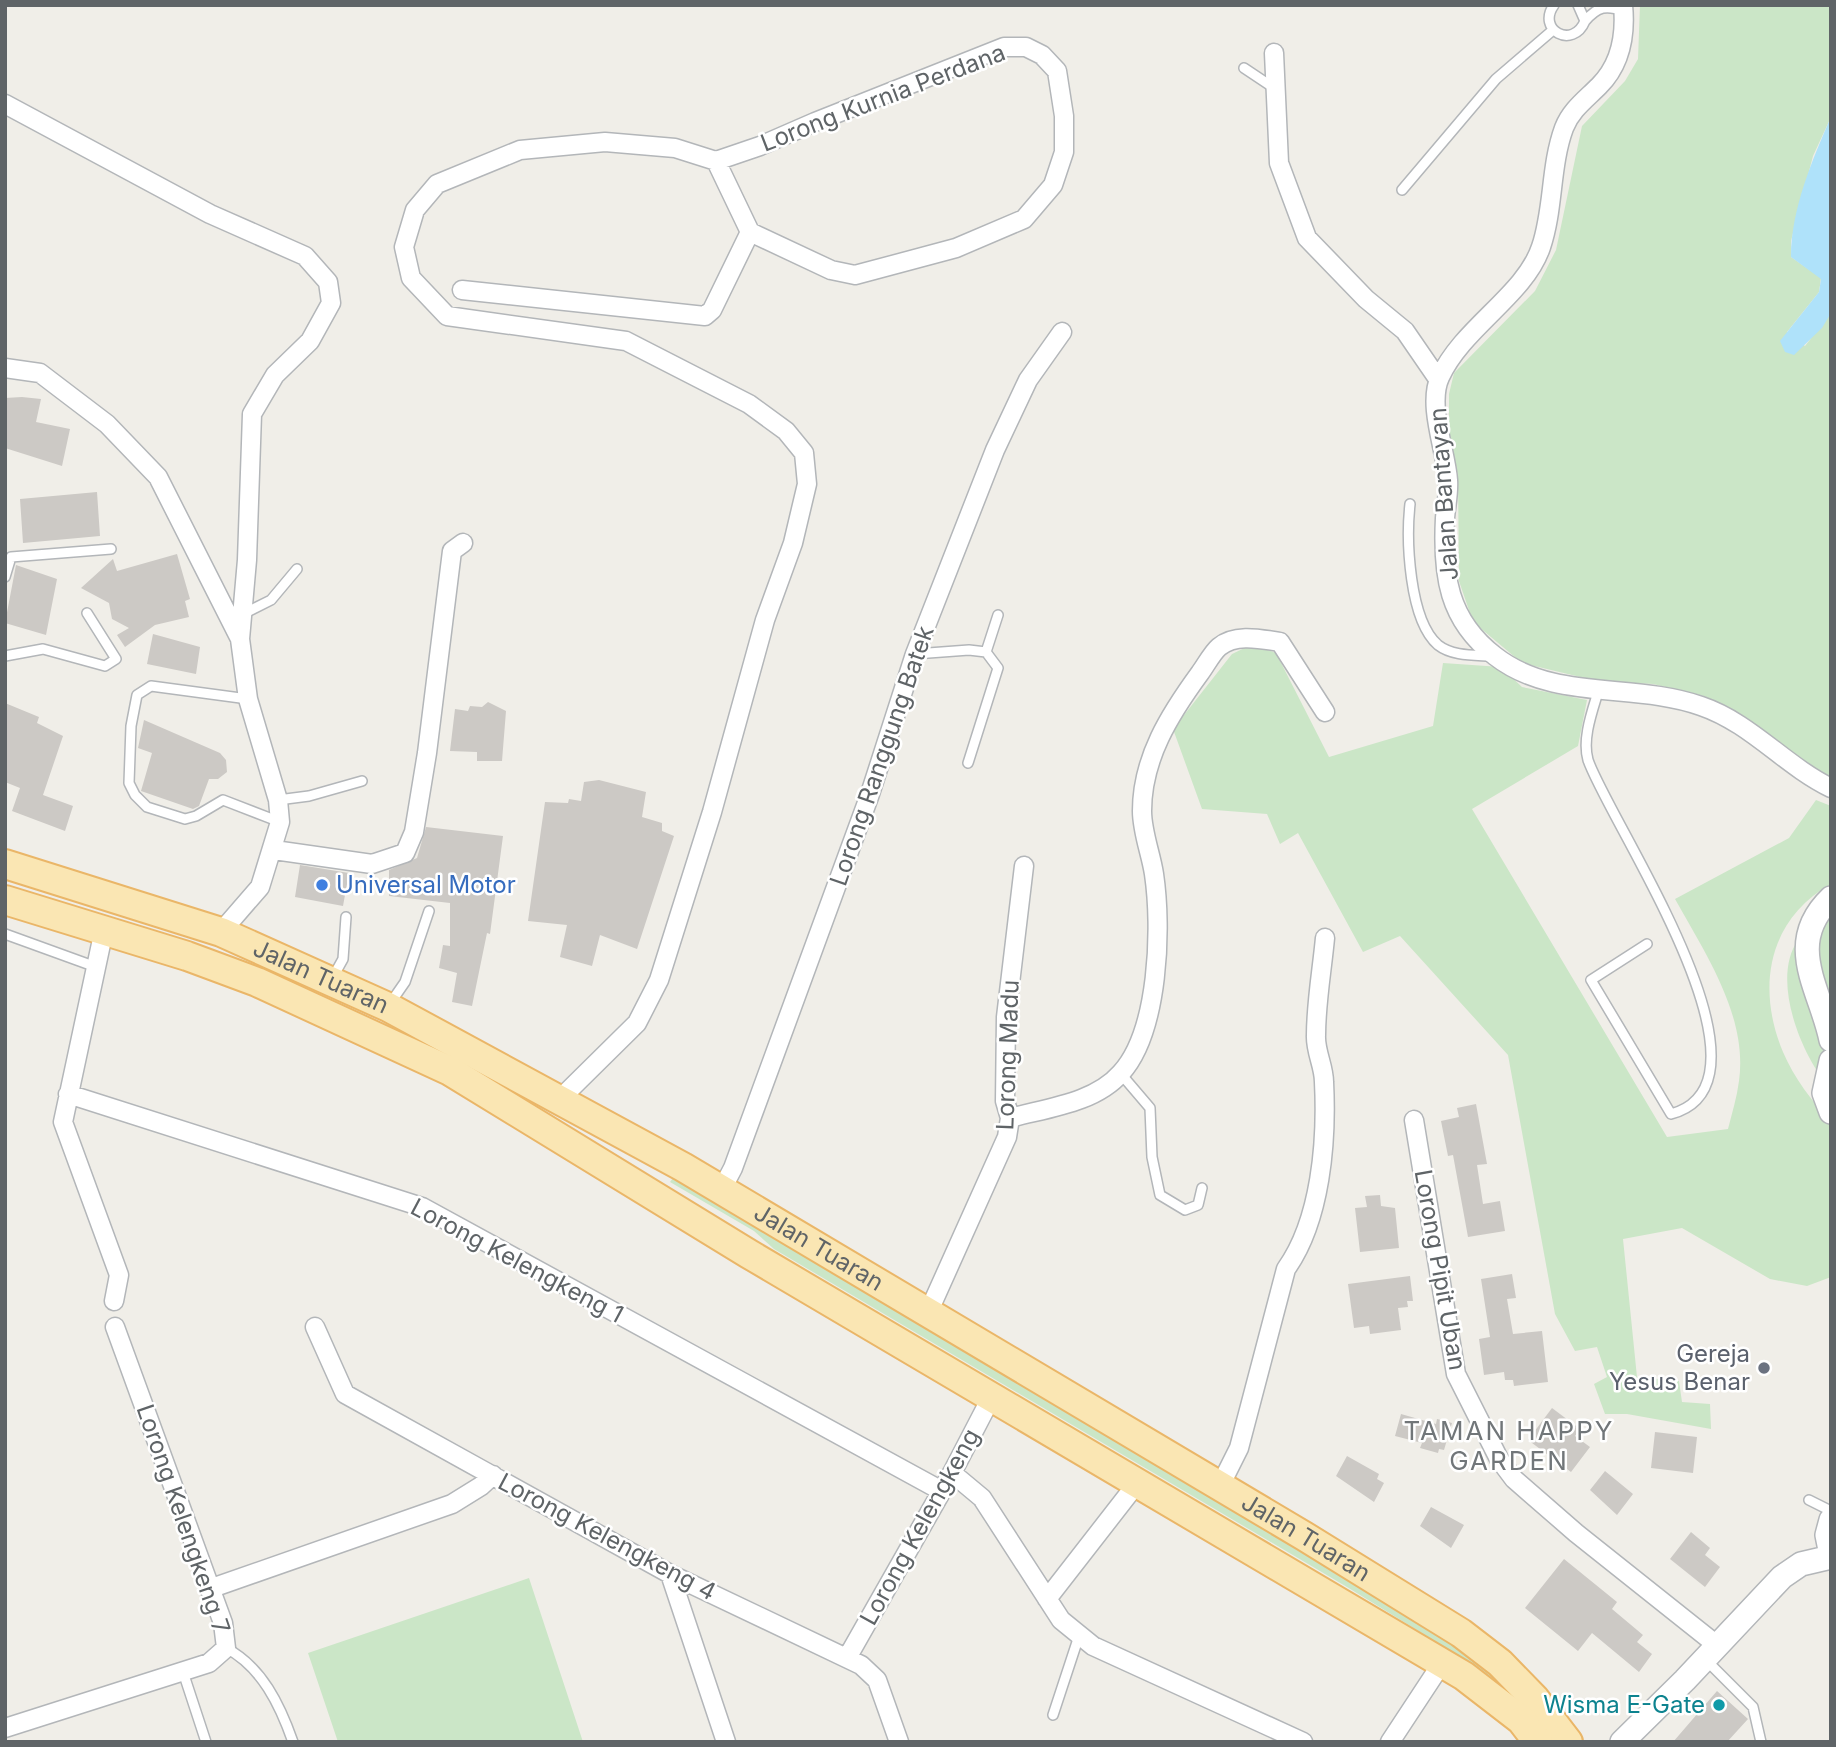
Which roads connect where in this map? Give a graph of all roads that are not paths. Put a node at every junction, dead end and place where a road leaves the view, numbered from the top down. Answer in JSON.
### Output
{"nodes":[{"id":1,"x":1554,"y":5,"type":"edge"},
{"id":2,"x":1577,"y":5,"type":"edge"},
{"id":3,"x":1624,"y":8,"type":"edge"},
{"id":4,"x":1585,"y":21,"type":"junction"},
{"id":5,"x":1553,"y":30,"type":"junction"},
{"id":6,"x":1274,"y":53,"type":"dead end"},
{"id":7,"x":1244,"y":68,"type":"dead end"},
{"id":8,"x":1274,"y":89,"type":"junction"},
{"id":9,"x":5,"y":104,"type":"edge"},
{"id":10,"x":716,"y":161,"type":"junction"},
{"id":11,"x":1402,"y":190,"type":"dead end"},
{"id":12,"x":750,"y":232,"type":"junction"},
{"id":13,"x":462,"y":289,"type":"dead end"},
{"id":14,"x":1062,"y":332,"type":"dead end"},
{"id":15,"x":5,"y":368,"type":"edge"},
{"id":16,"x":1438,"y":379,"type":"junction"},
{"id":17,"x":1410,"y":504,"type":"dead end"},
{"id":18,"x":463,"y":543,"type":"dead end"},
{"id":19,"x":111,"y":549,"type":"dead end"},
{"id":20,"x":297,"y":569,"type":"dead end"},
{"id":21,"x":5,"y":577,"type":"edge"},
{"id":22,"x":87,"y":613,"type":"dead end"},
{"id":23,"x":242,"y":615,"type":"junction"},
{"id":24,"x":998,"y":615,"type":"dead end"},
{"id":25,"x":240,"y":639,"type":"junction"},
{"id":26,"x":986,"y":652,"type":"junction"},
{"id":27,"x":915,"y":654,"type":"junction"},
{"id":28,"x":5,"y":656,"type":"edge"},
{"id":29,"x":1494,"y":656,"type":"junction"},
{"id":30,"x":1598,"y":692,"type":"junction"},
{"id":31,"x":248,"y":699,"type":"junction"},
{"id":32,"x":1325,"y":712,"type":"dead end"},
{"id":33,"x":968,"y":763,"type":"dead end"},
{"id":34,"x":362,"y":781,"type":"dead end"},
{"id":35,"x":1831,"y":788,"type":"edge"},
{"id":36,"x":278,"y":800,"type":"junction"},
{"id":37,"x":280,"y":822,"type":"junction"},
{"id":38,"x":274,"y":850,"type":"junction"},
{"id":39,"x":5,"y":864,"type":"edge"},
{"id":40,"x":1024,"y":866,"type":"dead end"},
{"id":41,"x":1831,"y":898,"type":"edge"},
{"id":42,"x":5,"y":900,"type":"edge"},
{"id":43,"x":429,"y":911,"type":"dead end"},
{"id":44,"x":346,"y":917,"type":"dead end"},
{"id":45,"x":104,"y":930,"type":"junction"},
{"id":46,"x":220,"y":932,"type":"junction"},
{"id":47,"x":5,"y":934,"type":"edge"},
{"id":48,"x":1325,"y":939,"type":"dead end"},
{"id":49,"x":1647,"y":944,"type":"dead end"},
{"id":50,"x":96,"y":967,"type":"junction"},
{"id":51,"x":331,"y":982,"type":"junction"},
{"id":52,"x":388,"y":1007,"type":"junction"},
{"id":53,"x":1831,"y":1040,"type":"edge"},
{"id":54,"x":1831,"y":1061,"type":"edge"},
{"id":55,"x":1121,"y":1074,"type":"junction"},
{"id":56,"x":68,"y":1094,"type":"junction"},
{"id":57,"x":559,"y":1100,"type":"junction"},
{"id":58,"x":1831,"y":1112,"type":"edge"},
{"id":59,"x":1010,"y":1118,"type":"junction"},
{"id":60,"x":1414,"y":1120,"type":"dead end"},
{"id":61,"x":683,"y":1167,"type":"junction"},
{"id":62,"x":1202,"y":1188,"type":"dead end"},
{"id":63,"x":722,"y":1189,"type":"junction"},
{"id":64,"x":748,"y":1254,"type":"junction"},
{"id":65,"x":114,"y":1301,"type":"dead end"},
{"id":66,"x":929,"y":1313,"type":"junction"},
{"id":67,"x":115,"y":1327,"type":"dead end"},
{"id":68,"x":315,"y":1327,"type":"dead end"},
{"id":69,"x":992,"y":1396,"type":"junction"},
{"id":70,"x":952,"y":1473,"type":"junction"},
{"id":71,"x":492,"y":1475,"type":"junction"},
{"id":72,"x":1138,"y":1482,"type":"junction"},
{"id":73,"x":1220,"y":1486,"type":"junction"},
{"id":74,"x":940,"y":1490,"type":"junction"},
{"id":75,"x":1810,"y":1500,"type":"dead end"},
{"id":76,"x":1831,"y":1511,"type":"edge"},
{"id":77,"x":1831,"y":1520,"type":"edge"},
{"id":78,"x":1831,"y":1556,"type":"edge"},
{"id":79,"x":670,"y":1574,"type":"junction"},
{"id":80,"x":209,"y":1589,"type":"junction"},
{"id":81,"x":1046,"y":1599,"type":"junction"},
{"id":82,"x":1079,"y":1636,"type":"junction"},
{"id":83,"x":226,"y":1648,"type":"junction"},
{"id":84,"x":1712,"y":1652,"type":"junction"},
{"id":85,"x":847,"y":1658,"type":"junction"},
{"id":86,"x":1442,"y":1662,"type":"junction"},
{"id":87,"x":183,"y":1672,"type":"junction"},
{"id":88,"x":1053,"y":1714,"type":"dead end"},
{"id":89,"x":5,"y":1728,"type":"edge"},
{"id":90,"x":1529,"y":1731,"type":"edge"},
{"id":91,"x":206,"y":1742,"type":"edge"},
{"id":92,"x":293,"y":1742,"type":"edge"},
{"id":93,"x":726,"y":1742,"type":"edge"},
{"id":94,"x":899,"y":1742,"type":"edge"},
{"id":95,"x":1303,"y":1742,"type":"edge"},
{"id":96,"x":1390,"y":1742,"type":"edge"},
{"id":97,"x":1546,"y":1742,"type":"edge"},
{"id":98,"x":1568,"y":1742,"type":"edge"},
{"id":99,"x":1622,"y":1742,"type":"edge"},
{"id":100,"x":1760,"y":1742,"type":"edge"}],
"edges":[{"from":1,"to":5,"type":"lane"},
{"from":2,"to":4,"type":"lane"},
{"from":3,"to":4,"type":"lane"},
{"from":3,"to":16,"type":"street","name":"Jalan Bantayan"},
{"from":4,"to":5,"type":"lane"},
{"from":5,"to":11,"type":"lane"},
{"from":6,"to":8,"type":"street"},
{"from":7,"to":8,"type":"lane"},
{"from":8,"to":16,"type":"street"},
{"from":9,"to":23,"type":"street"},
{"from":10,"to":12,"type":"street"},
{"from":10,"to":12,"type":"street","name":"Lorong Kurnia Perdana"},
{"from":10,"to":57,"type":"street"},
{"from":12,"to":13,"type":"street"},
{"from":14,"to":27,"type":"street","name":"Lorong Ranggung Batek"},
{"from":15,"to":25,"type":"street"},
{"from":16,"to":29,"type":"street","name":"Jalan Bantayan"},
{"from":17,"to":29,"type":"lane"},
{"from":18,"to":38,"type":"street"},
{"from":19,"to":21,"type":"lane"},
{"from":20,"to":23,"type":"lane"},
{"from":22,"to":28,"type":"lane"},
{"from":23,"to":25,"type":"street"},
{"from":24,"to":26,"type":"lane"},
{"from":25,"to":31,"type":"street"},
{"from":26,"to":27,"type":"lane"},
{"from":26,"to":33,"type":"lane"},
{"from":27,"to":63,"type":"street","name":"Lorong Ranggung Batek"},
{"from":29,"to":30,"type":"street","name":"Jalan Bantayan"},
{"from":30,"to":35,"type":"street","name":"Jalan Bantayan"},
{"from":30,"to":49,"type":"lane"},
{"from":31,"to":36,"type":"street"},
{"from":31,"to":37,"type":"lane"},
{"from":32,"to":55,"type":"street"},
{"from":34,"to":36,"type":"lane"},
{"from":36,"to":37,"type":"street"},
{"from":37,"to":38,"type":"street"},
{"from":38,"to":46,"type":"street"},
{"from":39,"to":46,"type":"main road","name":"Jalan Tuaran"},
{"from":40,"to":59,"type":"street","name":"Lorong Madu"},
{"from":41,"to":53,"type":"street"},
{"from":42,"to":45,"type":"main road","name":"Jalan Tuaran"},
{"from":43,"to":52,"type":"lane"},
{"from":44,"to":51,"type":"lane"},
{"from":45,"to":50,"type":"street"},
{"from":45,"to":64,"type":"main road","name":"Jalan Tuaran"},
{"from":46,"to":51,"type":"main road","name":"Jalan Tuaran"},
{"from":47,"to":50,"type":"lane"},
{"from":48,"to":73,"type":"street"},
{"from":50,"to":56,"type":"street"},
{"from":51,"to":52,"type":"main road","name":"Jalan Tuaran"},
{"from":52,"to":57,"type":"main road","name":"Jalan Tuaran"},
{"from":54,"to":58,"type":"street"},
{"from":55,"to":59,"type":"street"},
{"from":55,"to":62,"type":"lane"},
{"from":56,"to":65,"type":"street"},
{"from":56,"to":74,"type":"street","name":"Lorong Kelengkeng 1"},
{"from":57,"to":61,"type":"main road","name":"Jalan Tuaran"},
{"from":59,"to":66,"type":"street","name":"Lorong Madu"},
{"from":60,"to":84,"type":"street","name":"Lorong Pipit Uban"},
{"from":61,"to":63,"type":"main road","name":"Jalan Tuaran"},
{"from":61,"to":64,"type":"main road"},
{"from":63,"to":66,"type":"main road","name":"Jalan Tuaran"},
{"from":64,"to":69,"type":"main road","name":"Jalan Tuaran"},
{"from":66,"to":73,"type":"main road","name":"Jalan Tuaran"},
{"from":67,"to":80,"type":"street","name":"Lorong Kelengkeng 7"},
{"from":68,"to":71,"type":"street","name":"Lorong Kelengkeng 4"},
{"from":69,"to":70,"type":"street","name":"Lorong Kelengkeng"},
{"from":69,"to":72,"type":"main road","name":"Jalan Tuaran"},
{"from":70,"to":74,"type":"street","name":"Lorong Kelengkeng"},
{"from":70,"to":81,"type":"street"},
{"from":71,"to":79,"type":"street","name":"Lorong Kelengkeng 4"},
{"from":71,"to":80,"type":"street"},
{"from":72,"to":81,"type":"street"},
{"from":72,"to":86,"type":"main road","name":"Jalan Tuaran"},
{"from":73,"to":98,"type":"main road","name":"Jalan Tuaran"},
{"from":74,"to":85,"type":"street","name":"Lorong Kelengkeng"},
{"from":75,"to":76,"type":"lane"},
{"from":77,"to":78,"type":"street"},
{"from":78,"to":84,"type":"street"},
{"from":79,"to":85,"type":"street","name":"Lorong Kelengkeng 4"},
{"from":79,"to":93,"type":"street"},
{"from":80,"to":83,"type":"street","name":"Lorong Kelengkeng 7"},
{"from":81,"to":82,"type":"street"},
{"from":82,"to":88,"type":"lane"},
{"from":82,"to":95,"type":"street"},
{"from":83,"to":87,"type":"street","name":"Lorong Kelengkeng 7"},
{"from":83,"to":92,"type":"lane"},
{"from":84,"to":99,"type":"street"},
{"from":84,"to":100,"type":"lane"},
{"from":85,"to":94,"type":"street","name":"Lorong Kelengkeng 4"},
{"from":86,"to":90,"type":"main road","name":"Jalan Tuaran"},
{"from":86,"to":96,"type":"street"},
{"from":87,"to":89,"type":"street","name":"Lorong Kelengkeng 7"},
{"from":87,"to":91,"type":"lane"},
{"from":90,"to":97,"type":"main road","name":"Jalan Tuaran"}]}
